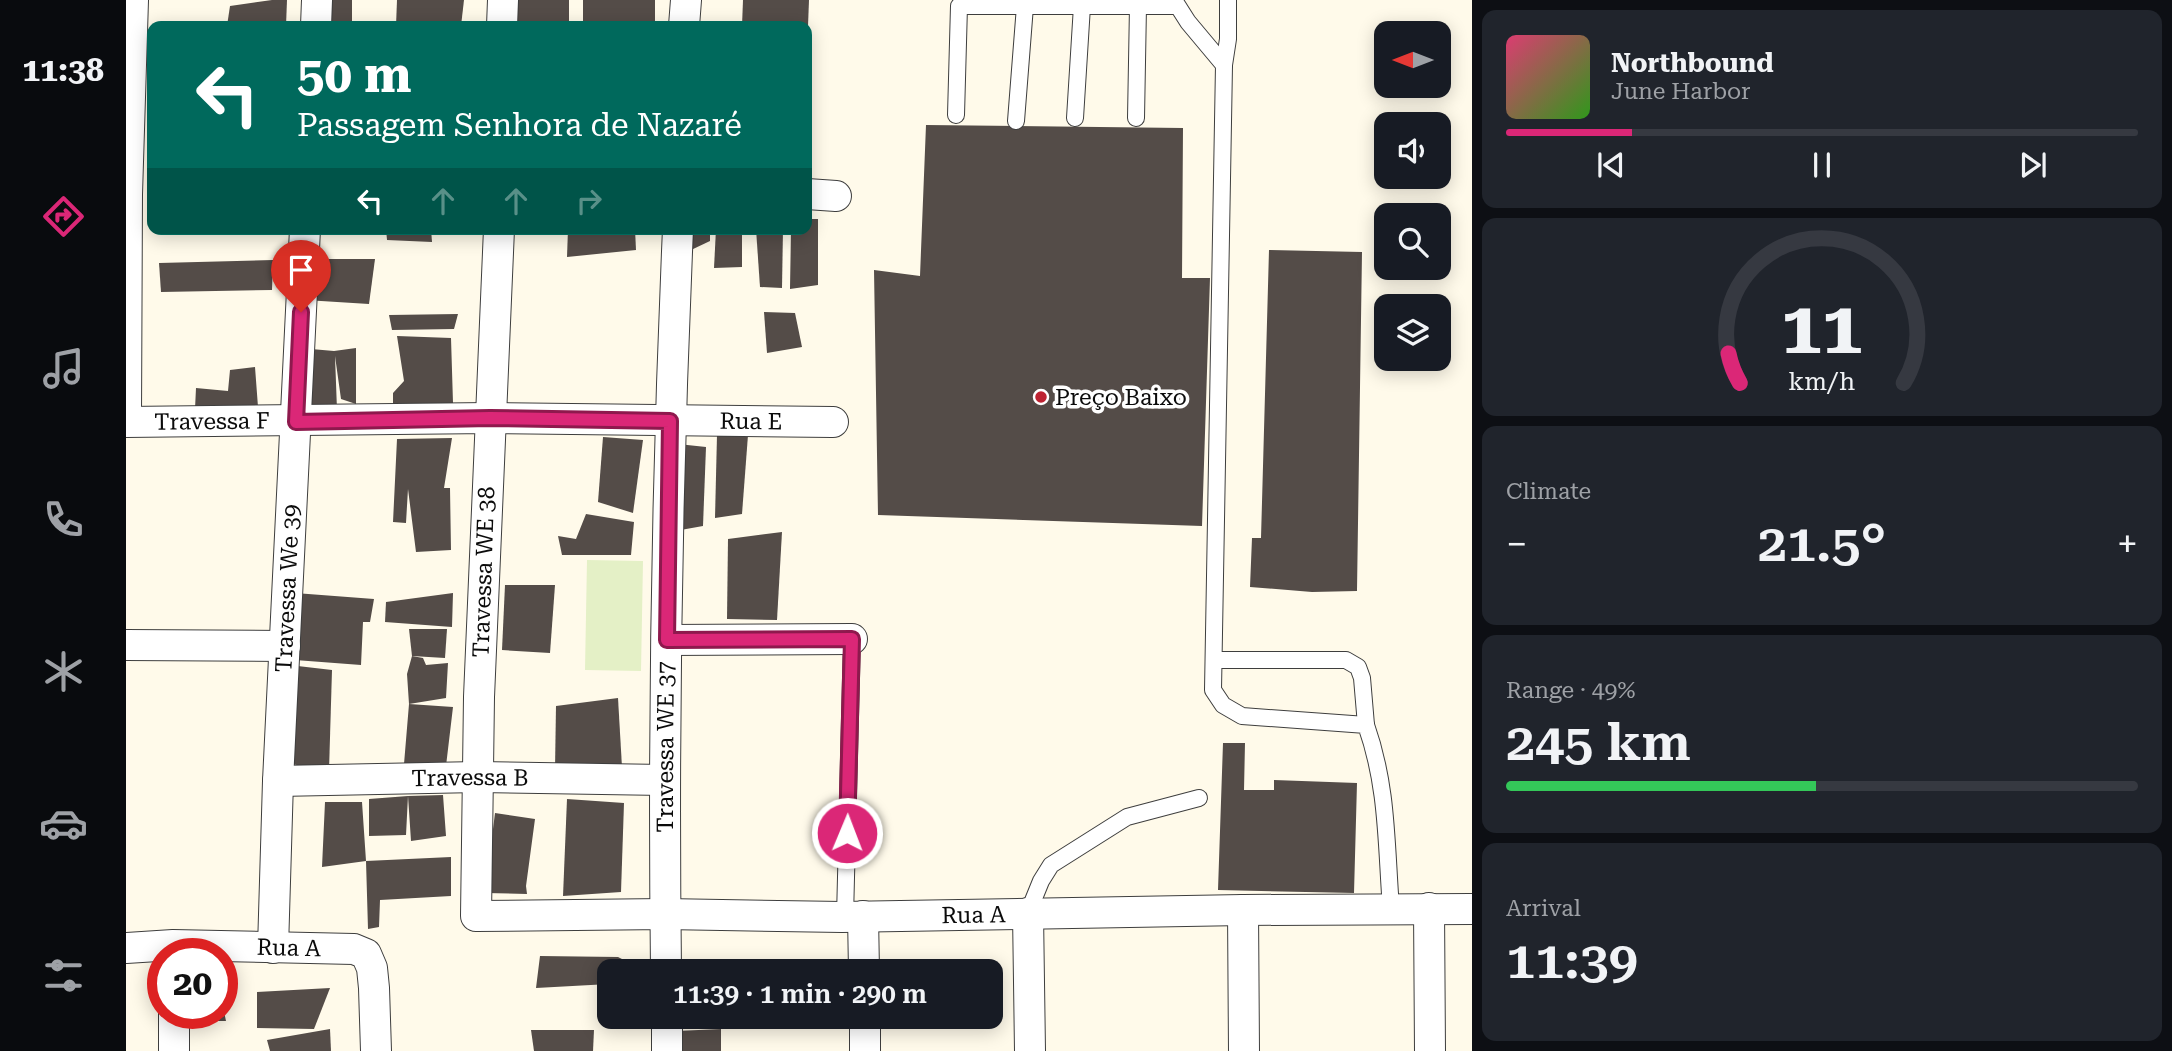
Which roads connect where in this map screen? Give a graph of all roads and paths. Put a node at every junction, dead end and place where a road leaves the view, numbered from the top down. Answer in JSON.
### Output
{"nodes":[{"id":1,"x":133,"y":0,"type":"edge"},
{"id":2,"x":317,"y":0,"type":"edge"},
{"id":3,"x":503,"y":0,"type":"edge"},
{"id":4,"x":686,"y":0,"type":"edge"},
{"id":5,"x":1228,"y":0,"type":"edge"},
{"id":6,"x":1175,"y":3,"type":"edge"},
{"id":7,"x":1025,"y":6,"type":"junction"},
{"id":8,"x":1082,"y":6,"type":"junction"},
{"id":9,"x":1138,"y":6,"type":"junction"},
{"id":10,"x":316,"y":21,"type":"edge"},
{"id":11,"x":502,"y":21,"type":"edge"},
{"id":12,"x":684,"y":21,"type":"edge"},
{"id":13,"x":1224,"y":65,"type":"junction"},
{"id":14,"x":956,"y":115,"type":"dead end"},
{"id":15,"x":1075,"y":118,"type":"dead end"},
{"id":16,"x":1136,"y":118,"type":"dead end"},
{"id":17,"x":1016,"y":121,"type":"dead end"},
{"id":18,"x":126,"y":194,"type":"edge"},
{"id":19,"x":812,"y":194,"type":"edge"},
{"id":20,"x":147,"y":196,"type":"edge"},
{"id":21,"x":836,"y":196,"type":"dead end"},
{"id":22,"x":305,"y":235,"type":"edge"},
{"id":23,"x":499,"y":235,"type":"edge"},
{"id":24,"x":678,"y":235,"type":"edge"},
{"id":25,"x":126,"y":415,"type":"edge"},
{"id":26,"x":490,"y":418,"type":"junction"},
{"id":27,"x":670,"y":421,"type":"junction"},
{"id":28,"x":126,"y":422,"type":"edge"},
{"id":29,"x":296,"y":422,"type":"junction"},
{"id":30,"x":833,"y":422,"type":"dead end"},
{"id":31,"x":852,"y":639,"type":"joint"},
{"id":32,"x":667,"y":640,"type":"junction"},
{"id":33,"x":126,"y":645,"type":"edge"},
{"id":34,"x":285,"y":646,"type":"junction"},
{"id":35,"x":1215,"y":660,"type":"junction"},
{"id":36,"x":1367,"y":726,"type":"junction"},
{"id":37,"x":478,"y":777,"type":"junction"},
{"id":38,"x":664,"y":780,"type":"junction"},
{"id":39,"x":278,"y":781,"type":"junction"},
{"id":40,"x":1199,"y":798,"type":"dead end"},
{"id":41,"x":1391,"y":908,"type":"junction"},
{"id":42,"x":1429,"y":908,"type":"junction"},
{"id":43,"x":1472,"y":909,"type":"edge"},
{"id":44,"x":1243,"y":910,"type":"junction"},
{"id":45,"x":1028,"y":913,"type":"junction"},
{"id":46,"x":665,"y":914,"type":"junction"},
{"id":47,"x":476,"y":916,"type":"joint"},
{"id":48,"x":854,"y":916,"type":"junction"},
{"id":49,"x":126,"y":948,"type":"edge"},
{"id":50,"x":147,"y":948,"type":"edge"},
{"id":51,"x":238,"y":948,"type":"edge"},
{"id":52,"x":273,"y":948,"type":"junction"},
{"id":53,"x":666,"y":959,"type":"edge"},
{"id":54,"x":862,"y":959,"type":"edge"},
{"id":55,"x":174,"y":1029,"type":"edge"},
{"id":56,"x":667,"y":1029,"type":"edge"},
{"id":57,"x":865,"y":1029,"type":"edge"},
{"id":58,"x":174,"y":1051,"type":"edge"},
{"id":59,"x":376,"y":1051,"type":"edge"},
{"id":60,"x":667,"y":1051,"type":"edge"},
{"id":61,"x":865,"y":1051,"type":"edge"},
{"id":62,"x":1030,"y":1051,"type":"edge"},
{"id":63,"x":1244,"y":1051,"type":"edge"},
{"id":64,"x":1430,"y":1051,"type":"edge"}],
"edges":[{"from":1,"to":18,"type":"street"},
{"from":2,"to":10,"type":"street"},
{"from":3,"to":11,"type":"street"},
{"from":4,"to":12,"type":"street"},
{"from":5,"to":13,"type":"lane"},
{"from":6,"to":9,"type":"lane"},
{"from":6,"to":13,"type":"lane"},
{"from":7,"to":8,"type":"lane"},
{"from":7,"to":14,"type":"lane"},
{"from":7,"to":17,"type":"lane"},
{"from":8,"to":9,"type":"lane"},
{"from":8,"to":15,"type":"lane"},
{"from":9,"to":16,"type":"lane"},
{"from":13,"to":35,"type":"lane"},
{"from":18,"to":20,"type":"street"},
{"from":18,"to":25,"type":"street"},
{"from":19,"to":21,"type":"street"},
{"from":22,"to":29,"type":"street","name":"Travessa We 39"},
{"from":23,"to":26,"type":"street","name":"Travessa WE 38"},
{"from":24,"to":27,"type":"street","name":"Travessa WE 37"},
{"from":26,"to":27,"type":"street","name":"Rua E"},
{"from":26,"to":29,"type":"street","name":"Travessa F"},
{"from":26,"to":37,"type":"street","name":"Travessa WE 38"},
{"from":27,"to":30,"type":"street","name":"Rua E"},
{"from":27,"to":32,"type":"street","name":"Travessa WE 37"},
{"from":28,"to":29,"type":"street","name":"Travessa F"},
{"from":29,"to":34,"type":"street","name":"Travessa We 39"},
{"from":31,"to":32,"type":"street"},
{"from":31,"to":48,"type":"lane"},
{"from":32,"to":38,"type":"street","name":"Travessa WE 37"},
{"from":33,"to":34,"type":"street"},
{"from":34,"to":39,"type":"street","name":"Travessa We 39"},
{"from":35,"to":36,"type":"lane"},
{"from":35,"to":36,"type":"lane"},
{"from":36,"to":41,"type":"lane"},
{"from":37,"to":38,"type":"street","name":"Travessa B"},
{"from":37,"to":39,"type":"street","name":"Travessa B"},
{"from":37,"to":47,"type":"street","name":"Travessa WE 38"},
{"from":38,"to":46,"type":"street","name":"Travessa WE 37"},
{"from":39,"to":52,"type":"street","name":"Travessa We 39"},
{"from":40,"to":45,"type":"lane"},
{"from":41,"to":42,"type":"street","name":"Rua A"},
{"from":41,"to":44,"type":"street","name":"Rua A"},
{"from":42,"to":43,"type":"street","name":"Rua A"},
{"from":42,"to":64,"type":"street"},
{"from":44,"to":45,"type":"street","name":"Rua A"},
{"from":44,"to":63,"type":"street"},
{"from":45,"to":48,"type":"street","name":"Rua A"},
{"from":45,"to":62,"type":"street"},
{"from":46,"to":47,"type":"street","name":"Rua A"},
{"from":46,"to":48,"type":"street","name":"Rua A"},
{"from":46,"to":53,"type":"street","name":"Travessa WE 37"},
{"from":48,"to":54,"type":"street"},
{"from":49,"to":50,"type":"street","name":"Rua A"},
{"from":51,"to":52,"type":"street","name":"Rua A"},
{"from":52,"to":59,"type":"street","name":"Rua A"},
{"from":55,"to":58,"type":"street"},
{"from":56,"to":60,"type":"street"},
{"from":57,"to":61,"type":"street"}]}
